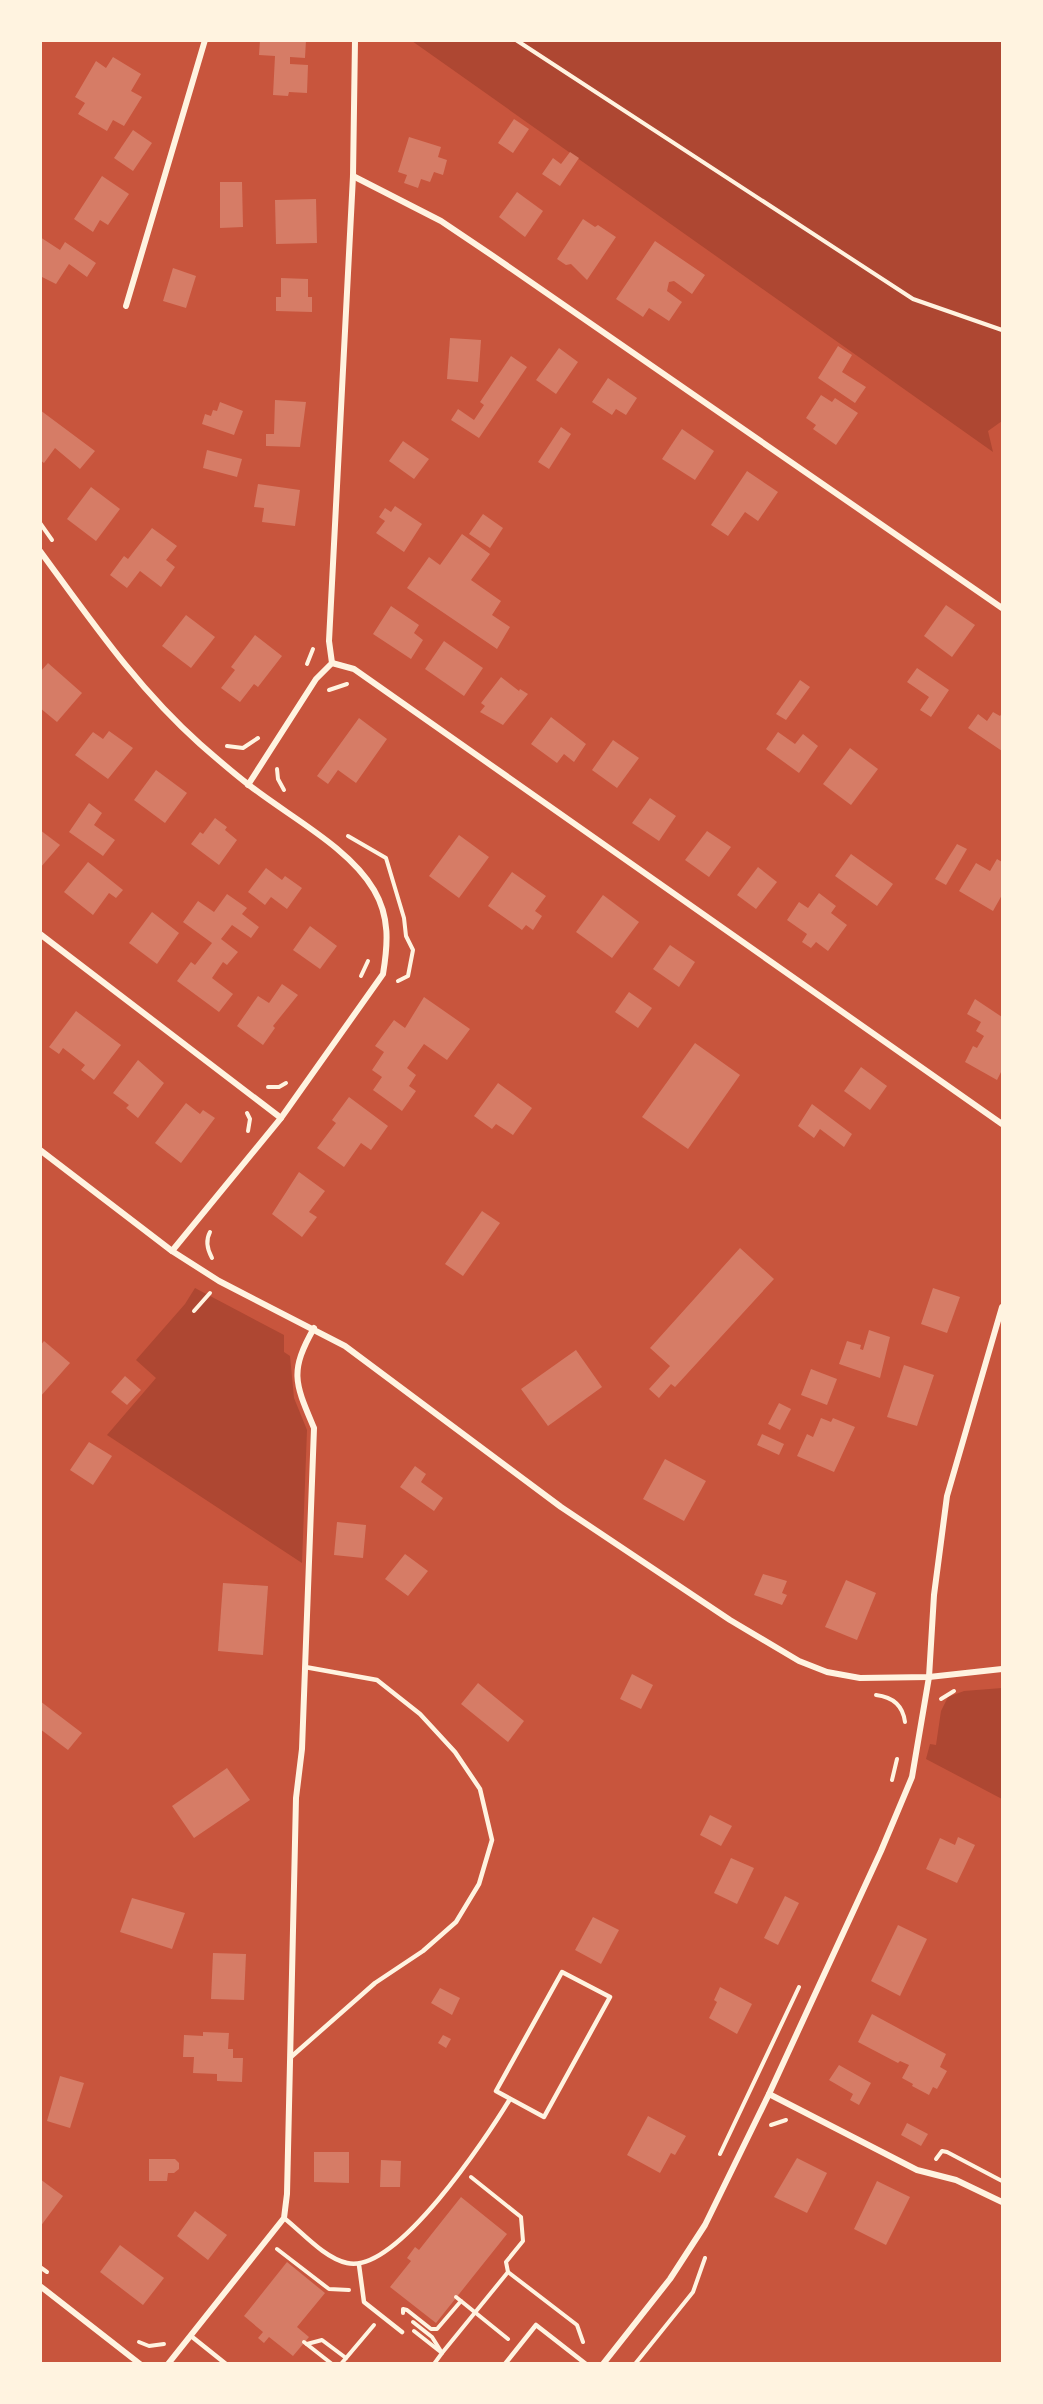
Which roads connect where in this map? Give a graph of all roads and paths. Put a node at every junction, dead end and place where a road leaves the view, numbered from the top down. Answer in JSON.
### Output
{"nodes":[{"id":1,"x":206,"y":40,"type":"edge"},
{"id":2,"x":355,"y":40,"type":"edge"},
{"id":3,"x":516,"y":40,"type":"edge"},
{"id":4,"x":353,"y":176,"type":"junction"},
{"id":5,"x":126,"y":306,"type":"dead end"},
{"id":6,"x":1002,"y":330,"type":"edge"},
{"id":7,"x":40,"y":523,"type":"edge"},
{"id":8,"x":53,"y":541,"type":"dead end"},
{"id":9,"x":40,"y":551,"type":"edge"},
{"id":10,"x":1002,"y":609,"type":"edge"},
{"id":11,"x":314,"y":644,"type":"dead end"},
{"id":12,"x":332,"y":663,"type":"junction"},
{"id":13,"x":304,"y":669,"type":"dead end"},
{"id":14,"x":364,"y":676,"type":"junction"},
{"id":15,"x":326,"y":692,"type":"dead end"},
{"id":16,"x":261,"y":733,"type":"dead end"},
{"id":17,"x":219,"y":741,"type":"dead end"},
{"id":18,"x":281,"y":761,"type":"dead end"},
{"id":19,"x":248,"y":785,"type":"junction"},
{"id":20,"x":291,"y":795,"type":"dead end"},
{"id":21,"x":342,"y":832,"type":"dead end"},
{"id":22,"x":40,"y":934,"type":"edge"},
{"id":23,"x":370,"y":953,"type":"dead end"},
{"id":24,"x":395,"y":982,"type":"dead end"},
{"id":25,"x":357,"y":983,"type":"dead end"},
{"id":26,"x":289,"y":1081,"type":"dead end"},
{"id":27,"x":263,"y":1085,"type":"dead end"},
{"id":28,"x":246,"y":1110,"type":"dead end"},
{"id":29,"x":281,"y":1118,"type":"junction"},
{"id":30,"x":1002,"y":1124,"type":"edge"},
{"id":31,"x":246,"y":1136,"type":"dead end"},
{"id":32,"x":40,"y":1150,"type":"edge"},
{"id":33,"x":212,"y":1227,"type":"dead end"},
{"id":34,"x":172,"y":1251,"type":"junction"},
{"id":35,"x":214,"y":1260,"type":"dead end"},
{"id":36,"x":200,"y":1287,"type":"dead end"},
{"id":37,"x":210,"y":1293,"type":"junction"},
{"id":38,"x":219,"y":1298,"type":"dead end"},
{"id":39,"x":1002,"y":1307,"type":"edge"},
{"id":40,"x":194,"y":1311,"type":"dead end"},
{"id":41,"x":314,"y":1328,"type":"junction"},
{"id":42,"x":305,"y":1667,"type":"junction"},
{"id":43,"x":1002,"y":1669,"type":"edge"},
{"id":44,"x":929,"y":1677,"type":"junction"},
{"id":45,"x":960,"y":1688,"type":"dead end"},
{"id":46,"x":865,"y":1694,"type":"dead end"},
{"id":47,"x":936,"y":1707,"type":"dead end"},
{"id":48,"x":904,"y":1726,"type":"dead end"},
{"id":49,"x":899,"y":1752,"type":"dead end"},
{"id":50,"x":889,"y":1788,"type":"dead end"},
{"id":51,"x":800,"y":1984,"type":"dead end"},
{"id":52,"x":291,"y":2057,"type":"junction"},
{"id":53,"x":769,"y":2094,"type":"junction"},
{"id":54,"x":510,"y":2099,"type":"junction"},
{"id":55,"x":946,"y":2152,"type":"dead end"},
{"id":56,"x":719,"y":2156,"type":"dead end"},
{"id":57,"x":461,"y":2169,"type":"junction"},
{"id":58,"x":1002,"y":2181,"type":"edge"},
{"id":59,"x":1002,"y":2202,"type":"edge"},
{"id":60,"x":284,"y":2218,"type":"junction"},
{"id":61,"x":266,"y":2240,"type":"junction"},
{"id":62,"x":359,"y":2265,"type":"junction"},
{"id":63,"x":508,"y":2272,"type":"junction"},
{"id":64,"x":40,"y":2286,"type":"edge"},
{"id":65,"x":362,"y":2291,"type":"junction"},
{"id":66,"x":456,"y":2297,"type":"dead end"},
{"id":67,"x":461,"y":2301,"type":"junction"},
{"id":68,"x":475,"y":2313,"type":"junction"},
{"id":69,"x":381,"y":2316,"type":"junction"},
{"id":70,"x":405,"y":2324,"type":"dead end"},
{"id":71,"x":402,"y":2332,"type":"dead end"},
{"id":72,"x":191,"y":2336,"type":"junction"},
{"id":73,"x":588,"y":2346,"type":"dead end"},
{"id":74,"x":518,"y":2347,"type":"junction"},
{"id":75,"x":442,"y":2353,"type":"junction"},
{"id":76,"x":346,"y":2358,"type":"junction"},
{"id":77,"x":140,"y":2364,"type":"edge"},
{"id":78,"x":168,"y":2364,"type":"edge"},
{"id":79,"x":226,"y":2364,"type":"edge"},
{"id":80,"x":332,"y":2364,"type":"edge"},
{"id":81,"x":341,"y":2364,"type":"edge"},
{"id":82,"x":434,"y":2364,"type":"edge"},
{"id":83,"x":505,"y":2364,"type":"edge"},
{"id":84,"x":586,"y":2364,"type":"edge"},
{"id":85,"x":603,"y":2364,"type":"edge"}],
"edges":[{"from":1,"to":5,"type":"street"},
{"from":2,"to":4,"type":"street"},
{"from":3,"to":6,"type":"path"},
{"from":4,"to":10,"type":"street"},
{"from":4,"to":12,"type":"street"},
{"from":7,"to":8,"type":"path"},
{"from":9,"to":19,"type":"street"},
{"from":11,"to":13,"type":"path"},
{"from":12,"to":14,"type":"street"},
{"from":12,"to":19,"type":"street"},
{"from":14,"to":15,"type":"path"},
{"from":14,"to":30,"type":"street"},
{"from":16,"to":17,"type":"path"},
{"from":18,"to":20,"type":"path"},
{"from":19,"to":29,"type":"street"},
{"from":21,"to":24,"type":"path"},
{"from":22,"to":29,"type":"street"},
{"from":23,"to":25,"type":"path"},
{"from":26,"to":27,"type":"path"},
{"from":28,"to":31,"type":"path"},
{"from":29,"to":34,"type":"street"},
{"from":32,"to":34,"type":"street"},
{"from":33,"to":35,"type":"path"},
{"from":34,"to":41,"type":"street"},
{"from":36,"to":37,"type":"path"},
{"from":37,"to":38,"type":"path"},
{"from":37,"to":40,"type":"path"},
{"from":39,"to":44,"type":"street"},
{"from":41,"to":42,"type":"street"},
{"from":41,"to":44,"type":"street"},
{"from":42,"to":52,"type":"street"},
{"from":42,"to":52,"type":"lane"},
{"from":43,"to":44,"type":"street"},
{"from":44,"to":53,"type":"street"},
{"from":45,"to":47,"type":"path"},
{"from":46,"to":48,"type":"path"},
{"from":49,"to":50,"type":"path"},
{"from":51,"to":56,"type":"path"},
{"from":52,"to":60,"type":"street"},
{"from":53,"to":59,"type":"street"},
{"from":53,"to":85,"type":"street"},
{"from":54,"to":54,"type":"lane"},
{"from":54,"to":57,"type":"lane"},
{"from":55,"to":58,"type":"path"},
{"from":57,"to":62,"type":"lane"},
{"from":57,"to":63,"type":"path"},
{"from":60,"to":61,"type":"street"},
{"from":60,"to":62,"type":"lane"},
{"from":61,"to":65,"type":"path"},
{"from":61,"to":72,"type":"street"},
{"from":62,"to":65,"type":"lane"},
{"from":63,"to":68,"type":"path"},
{"from":63,"to":73,"type":"path"},
{"from":64,"to":77,"type":"street"},
{"from":65,"to":69,"type":"lane"},
{"from":66,"to":67,"type":"path"},
{"from":67,"to":68,"type":"path"},
{"from":67,"to":75,"type":"path"},
{"from":68,"to":74,"type":"path"},
{"from":68,"to":75,"type":"path"},
{"from":69,"to":71,"type":"lane"},
{"from":69,"to":76,"type":"path"},
{"from":70,"to":75,"type":"path"},
{"from":72,"to":78,"type":"street"},
{"from":72,"to":79,"type":"lane"},
{"from":74,"to":83,"type":"lane"},
{"from":74,"to":84,"type":"lane"},
{"from":75,"to":82,"type":"path"},
{"from":76,"to":80,"type":"path"},
{"from":76,"to":81,"type":"path"}]}
